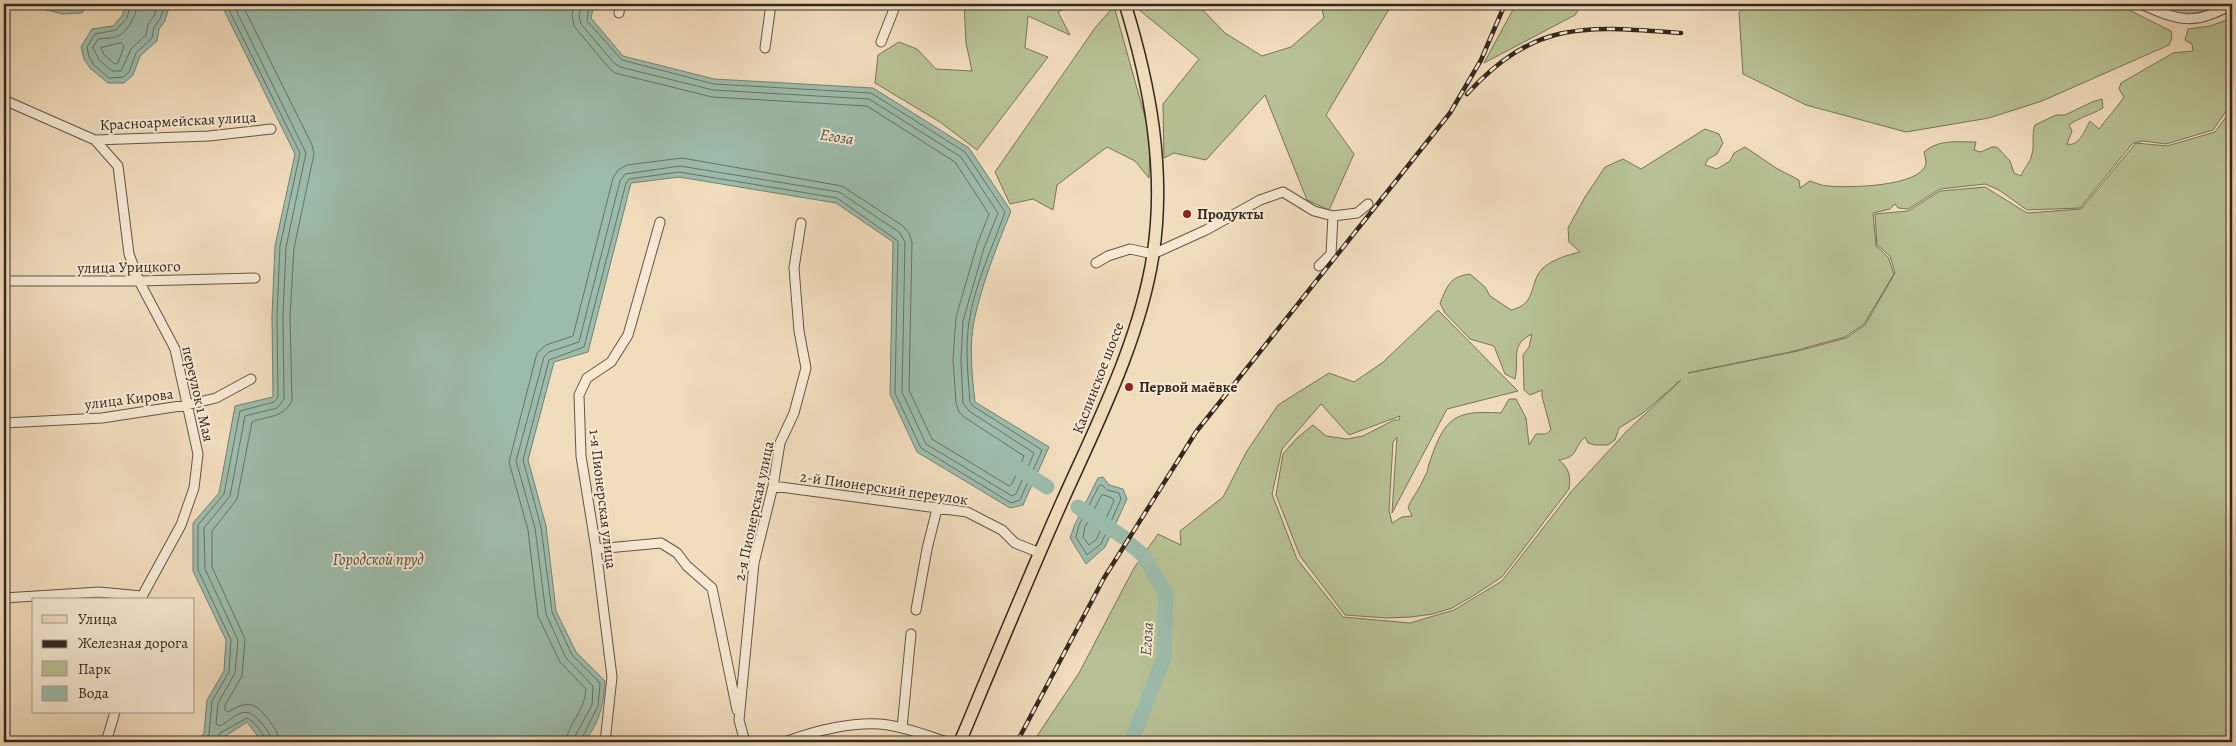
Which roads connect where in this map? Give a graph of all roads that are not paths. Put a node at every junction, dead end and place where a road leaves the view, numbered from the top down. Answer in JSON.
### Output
{"nodes":[{"id":1,"x":771,"y":4,"type":"edge"},
{"id":2,"x":896,"y":4,"type":"edge"},
{"id":3,"x":1125,"y":4,"type":"edge"},
{"id":4,"x":2141,"y":4,"type":"edge"},
{"id":5,"x":2232,"y":4,"type":"edge"},
{"id":6,"x":880,"y":42,"type":"dead end"},
{"id":7,"x":765,"y":48,"type":"dead end"},
{"id":8,"x":4,"y":100,"type":"edge"},
{"id":9,"x":271,"y":129,"type":"dead end"},
{"id":10,"x":95,"y":140,"type":"junction"},
{"id":11,"x":1368,"y":204,"type":"dead end"},
{"id":12,"x":1333,"y":216,"type":"junction"},
{"id":13,"x":660,"y":222,"type":"dead end"},
{"id":14,"x":801,"y":223,"type":"dead end"},
{"id":15,"x":1153,"y":254,"type":"junction"},
{"id":16,"x":1096,"y":263,"type":"dead end"},
{"id":17,"x":1320,"y":266,"type":"dead end"},
{"id":18,"x":255,"y":278,"type":"dead end"},
{"id":19,"x":4,"y":281,"type":"edge"},
{"id":20,"x":139,"y":281,"type":"junction"},
{"id":21,"x":252,"y":379,"type":"dead end"},
{"id":22,"x":187,"y":405,"type":"junction"},
{"id":23,"x":4,"y":423,"type":"edge"},
{"id":24,"x":773,"y":486,"type":"junction"},
{"id":25,"x":937,"y":509,"type":"junction"},
{"id":26,"x":596,"y":549,"type":"junction"},
{"id":27,"x":1040,"y":553,"type":"junction"},
{"id":28,"x":4,"y":598,"type":"edge"},
{"id":29,"x":141,"y":598,"type":"edge"},
{"id":30,"x":916,"y":610,"type":"dead end"},
{"id":31,"x":911,"y":634,"type":"dead end"},
{"id":32,"x":114,"y":714,"type":"edge"},
{"id":33,"x":739,"y":720,"type":"junction"},
{"id":34,"x":902,"y":728,"type":"junction"},
{"id":35,"x":106,"y":742,"type":"edge"},
{"id":36,"x":605,"y":742,"type":"edge"},
{"id":37,"x":745,"y":742,"type":"edge"},
{"id":38,"x":785,"y":742,"type":"edge"},
{"id":39,"x":947,"y":742,"type":"edge"},
{"id":40,"x":960,"y":742,"type":"edge"}],
"edges":[{"from":1,"to":7,"type":"street"},
{"from":2,"to":6,"type":"street"},
{"from":3,"to":15,"type":"main road","name":"Каслинское шоссе"},
{"from":4,"to":5,"type":"street"},
{"from":8,"to":10,"type":"street","name":"Красноармейская улица"},
{"from":9,"to":10,"type":"street","name":"Красноармейская улица"},
{"from":10,"to":20,"type":"street","name":"переулок 1 Мая"},
{"from":11,"to":12,"type":"street"},
{"from":12,"to":15,"type":"street"},
{"from":12,"to":17,"type":"street"},
{"from":13,"to":26,"type":"street","name":"1-я Пионерская улица"},
{"from":14,"to":24,"type":"street","name":"2-я Пионерская улица"},
{"from":15,"to":16,"type":"street"},
{"from":15,"to":27,"type":"main road","name":"Каслинское шоссе"},
{"from":18,"to":20,"type":"street","name":"улица Урицкого"},
{"from":19,"to":20,"type":"street","name":"улица Урицкого"},
{"from":20,"to":22,"type":"street","name":"переулок 1 Мая"},
{"from":21,"to":22,"type":"street","name":"улица Кирова"},
{"from":22,"to":23,"type":"street","name":"улица Кирова"},
{"from":22,"to":29,"type":"street","name":"переулок 1 Мая"},
{"from":24,"to":25,"type":"street","name":"2-й Пионерский переулок"},
{"from":24,"to":33,"type":"street","name":"2-я Пионерская улица"},
{"from":25,"to":27,"type":"street","name":"2-й Пионерский переулок"},
{"from":25,"to":30,"type":"street"},
{"from":26,"to":33,"type":"street","name":"2-я Пионерская улица"},
{"from":26,"to":36,"type":"street","name":"1-я Пионерская улица"},
{"from":27,"to":40,"type":"main road","name":"Каслинское шоссе"},
{"from":28,"to":29,"type":"street"},
{"from":31,"to":34,"type":"street"},
{"from":32,"to":35,"type":"street"},
{"from":33,"to":37,"type":"street","name":"2-я Пионерская улица"},
{"from":34,"to":38,"type":"street"},
{"from":34,"to":39,"type":"street"}]}
